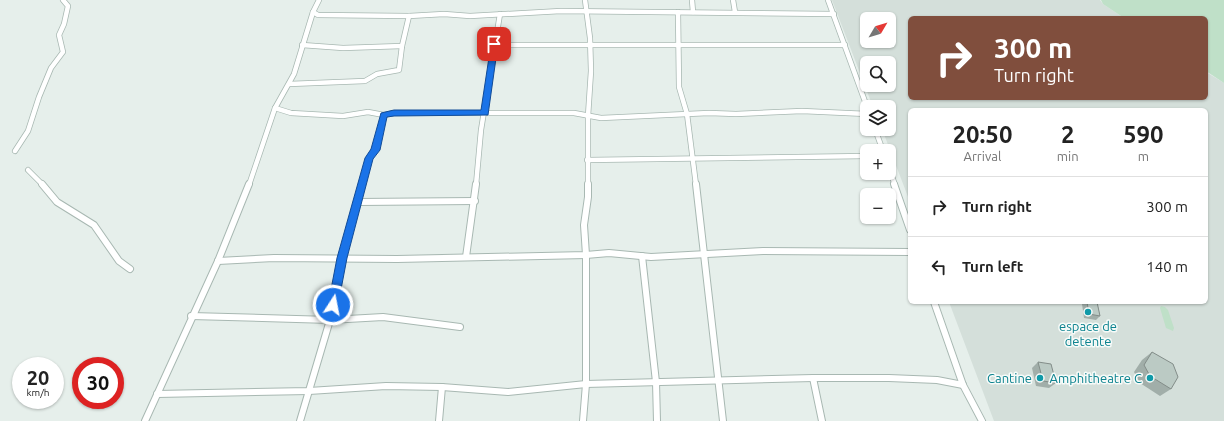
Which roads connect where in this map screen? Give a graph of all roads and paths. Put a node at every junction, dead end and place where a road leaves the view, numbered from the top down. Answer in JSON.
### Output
{"nodes":[{"id":1,"x":63,"y":0,"type":"edge"},
{"id":2,"x":319,"y":0,"type":"edge"},
{"id":3,"x":585,"y":0,"type":"edge"},
{"id":4,"x":692,"y":0,"type":"edge"},
{"id":5,"x":732,"y":0,"type":"edge"},
{"id":6,"x":828,"y":0,"type":"edge"},
{"id":7,"x":313,"y":12,"type":"junction"},
{"id":8,"x":586,"y":12,"type":"junction"},
{"id":9,"x":678,"y":12,"type":"junction"},
{"id":10,"x":693,"y":12,"type":"junction"},
{"id":11,"x":735,"y":12,"type":"junction"},
{"id":12,"x":500,"y":14,"type":"junction"},
{"id":13,"x":834,"y":14,"type":"junction"},
{"id":14,"x":409,"y":16,"type":"junction"},
{"id":15,"x":494,"y":44,"type":"junction"},
{"id":16,"x":678,"y":44,"type":"junction"},
{"id":17,"x":302,"y":45,"type":"junction"},
{"id":18,"x":845,"y":45,"type":"junction"},
{"id":19,"x":402,"y":46,"type":"junction"},
{"id":20,"x":590,"y":46,"type":"junction"},
{"id":21,"x":289,"y":84,"type":"junction"},
{"id":22,"x":865,"y":100,"type":"edge"},
{"id":23,"x":275,"y":108,"type":"junction"},
{"id":24,"x":485,"y":113,"type":"junction"},
{"id":25,"x":860,"y":113,"type":"edge"},
{"id":26,"x":687,"y":114,"type":"junction"},
{"id":27,"x":384,"y":115,"type":"junction"},
{"id":28,"x":588,"y":116,"type":"junction"},
{"id":29,"x":15,"y":151,"type":"dead end"},
{"id":30,"x":860,"y":156,"type":"edge"},
{"id":31,"x":693,"y":158,"type":"junction"},
{"id":32,"x":587,"y":160,"type":"junction"},
{"id":33,"x":28,"y":170,"type":"dead end"},
{"id":34,"x":893,"y":180,"type":"edge"},
{"id":35,"x":475,"y":201,"type":"junction"},
{"id":36,"x":358,"y":202,"type":"junction"},
{"id":37,"x":908,"y":224,"type":"edge"},
{"id":38,"x":908,"y":252,"type":"edge"},
{"id":39,"x":705,"y":254,"type":"junction"},
{"id":40,"x":586,"y":255,"type":"junction"},
{"id":41,"x":642,"y":256,"type":"junction"},
{"id":42,"x":466,"y":257,"type":"junction"},
{"id":43,"x":342,"y":258,"type":"junction"},
{"id":44,"x":218,"y":261,"type":"junction"},
{"id":45,"x":130,"y":269,"type":"dead end"},
{"id":46,"x":935,"y":304,"type":"edge"},
{"id":47,"x":191,"y":316,"type":"junction"},
{"id":48,"x":330,"y":320,"type":"junction"},
{"id":49,"x":460,"y":328,"type":"dead end"},
{"id":50,"x":813,"y":378,"type":"junction"},
{"id":51,"x":718,"y":381,"type":"junction"},
{"id":52,"x":656,"y":382,"type":"junction"},
{"id":53,"x":586,"y":384,"type":"junction"},
{"id":54,"x":963,"y":385,"type":"junction"},
{"id":55,"x":442,"y":387,"type":"junction"},
{"id":56,"x":309,"y":390,"type":"junction"},
{"id":57,"x":156,"y":394,"type":"junction"},
{"id":58,"x":145,"y":421,"type":"edge"},
{"id":59,"x":300,"y":421,"type":"edge"},
{"id":60,"x":439,"y":421,"type":"edge"},
{"id":61,"x":583,"y":421,"type":"edge"},
{"id":62,"x":657,"y":421,"type":"edge"},
{"id":63,"x":723,"y":421,"type":"edge"},
{"id":64,"x":822,"y":421,"type":"edge"},
{"id":65,"x":982,"y":421,"type":"edge"}],
"edges":[{"from":1,"to":29,"type":"street"},
{"from":2,"to":7,"type":"street"},
{"from":3,"to":8,"type":"street"},
{"from":4,"to":10,"type":"street"},
{"from":5,"to":11,"type":"street"},
{"from":6,"to":13,"type":"street"},
{"from":7,"to":14,"type":"street"},
{"from":7,"to":17,"type":"street"},
{"from":8,"to":9,"type":"street"},
{"from":8,"to":12,"type":"street"},
{"from":8,"to":20,"type":"street"},
{"from":9,"to":10,"type":"street"},
{"from":9,"to":16,"type":"street"},
{"from":10,"to":11,"type":"street"},
{"from":11,"to":13,"type":"street"},
{"from":12,"to":14,"type":"street"},
{"from":12,"to":15,"type":"street"},
{"from":13,"to":18,"type":"street"},
{"from":14,"to":19,"type":"street"},
{"from":15,"to":20,"type":"street"},
{"from":15,"to":24,"type":"street"},
{"from":16,"to":18,"type":"street"},
{"from":16,"to":20,"type":"street"},
{"from":16,"to":26,"type":"street"},
{"from":17,"to":19,"type":"street"},
{"from":17,"to":21,"type":"street"},
{"from":18,"to":22,"type":"street"},
{"from":19,"to":21,"type":"street"},
{"from":20,"to":28,"type":"street"},
{"from":21,"to":23,"type":"street"},
{"from":23,"to":27,"type":"street"},
{"from":23,"to":44,"type":"street"},
{"from":24,"to":27,"type":"street"},
{"from":24,"to":28,"type":"street"},
{"from":24,"to":35,"type":"street"},
{"from":25,"to":26,"type":"street"},
{"from":26,"to":28,"type":"street"},
{"from":26,"to":31,"type":"street"},
{"from":27,"to":36,"type":"street"},
{"from":28,"to":32,"type":"street"},
{"from":30,"to":31,"type":"street"},
{"from":31,"to":32,"type":"street"},
{"from":31,"to":39,"type":"street"},
{"from":32,"to":40,"type":"street"},
{"from":33,"to":45,"type":"street"},
{"from":34,"to":37,"type":"street"},
{"from":35,"to":36,"type":"street"},
{"from":35,"to":42,"type":"street"},
{"from":36,"to":43,"type":"street"},
{"from":38,"to":39,"type":"street"},
{"from":39,"to":41,"type":"street"},
{"from":39,"to":51,"type":"street"},
{"from":40,"to":41,"type":"street"},
{"from":40,"to":42,"type":"street"},
{"from":40,"to":53,"type":"street"},
{"from":41,"to":52,"type":"street"},
{"from":42,"to":43,"type":"street"},
{"from":43,"to":44,"type":"street"},
{"from":43,"to":48,"type":"street"},
{"from":44,"to":47,"type":"street"},
{"from":46,"to":54,"type":"street"},
{"from":47,"to":48,"type":"street"},
{"from":47,"to":57,"type":"street"},
{"from":48,"to":49,"type":"street"},
{"from":48,"to":56,"type":"street"},
{"from":50,"to":51,"type":"street"},
{"from":50,"to":54,"type":"street"},
{"from":50,"to":64,"type":"street"},
{"from":51,"to":52,"type":"street"},
{"from":51,"to":63,"type":"street"},
{"from":52,"to":53,"type":"street"},
{"from":52,"to":62,"type":"street"},
{"from":53,"to":55,"type":"street"},
{"from":53,"to":61,"type":"street"},
{"from":54,"to":65,"type":"street"},
{"from":55,"to":56,"type":"street"},
{"from":55,"to":60,"type":"street"},
{"from":56,"to":57,"type":"street"},
{"from":56,"to":59,"type":"street"},
{"from":57,"to":58,"type":"street"}]}
